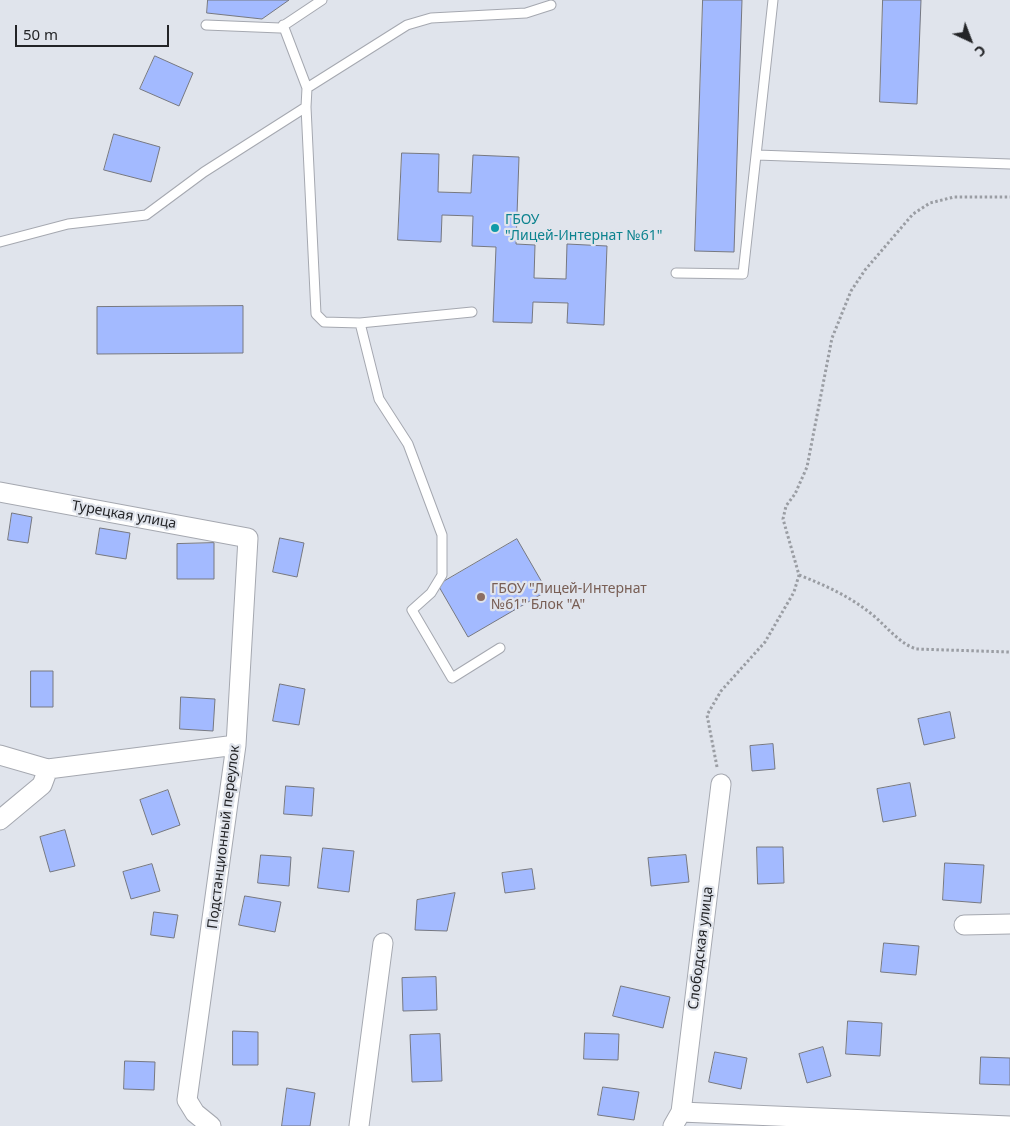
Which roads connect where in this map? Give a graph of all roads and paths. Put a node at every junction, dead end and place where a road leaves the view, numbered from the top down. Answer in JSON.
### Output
{"nodes":[{"id":1,"x":322,"y":0,"type":"edge"},
{"id":2,"x":774,"y":0,"type":"edge"},
{"id":3,"x":551,"y":5,"type":"dead end"},
{"id":4,"x":206,"y":25,"type":"dead end"},
{"id":5,"x":283,"y":25,"type":"junction"},
{"id":6,"x":307,"y":88,"type":"junction"},
{"id":7,"x":306,"y":107,"type":"junction"},
{"id":8,"x":757,"y":155,"type":"junction"},
{"id":9,"x":1010,"y":164,"type":"edge"},
{"id":10,"x":1010,"y":197,"type":"edge"},
{"id":11,"x":0,"y":242,"type":"edge"},
{"id":12,"x":676,"y":273,"type":"dead end"},
{"id":13,"x":472,"y":312,"type":"dead end"},
{"id":14,"x":360,"y":322,"type":"junction"},
{"id":15,"x":0,"y":492,"type":"edge"},
{"id":16,"x":248,"y":538,"type":"joint"},
{"id":17,"x":799,"y":575,"type":"junction"},
{"id":18,"x":500,"y":648,"type":"dead end"},
{"id":19,"x":1010,"y":652,"type":"edge"},
{"id":20,"x":236,"y":745,"type":"junction"},
{"id":21,"x":0,"y":755,"type":"edge"},
{"id":22,"x":48,"y":769,"type":"junction"},
{"id":23,"x":721,"y":784,"type":"joint"},
{"id":24,"x":0,"y":820,"type":"edge"},
{"id":25,"x":1010,"y":924,"type":"edge"},
{"id":26,"x":964,"y":925,"type":"dead end"},
{"id":27,"x":383,"y":943,"type":"dead end"},
{"id":28,"x":677,"y":1119,"type":"edge"},
{"id":29,"x":211,"y":1126,"type":"edge"},
{"id":30,"x":359,"y":1126,"type":"edge"},
{"id":31,"x":1010,"y":1126,"type":"edge"}],
"edges":[{"from":1,"to":5,"type":"lane"},
{"from":2,"to":8,"type":"lane"},
{"from":3,"to":6,"type":"lane"},
{"from":4,"to":5,"type":"lane"},
{"from":5,"to":6,"type":"lane"},
{"from":6,"to":7,"type":"lane"},
{"from":7,"to":11,"type":"lane"},
{"from":7,"to":14,"type":"lane"},
{"from":8,"to":9,"type":"lane"},
{"from":8,"to":12,"type":"lane"},
{"from":10,"to":17,"type":"path"},
{"from":13,"to":14,"type":"lane"},
{"from":14,"to":18,"type":"lane"},
{"from":15,"to":16,"type":"street","name":"Турецкая улица"},
{"from":16,"to":20,"type":"street","name":"Подстанционный переулок"},
{"from":17,"to":19,"type":"path"},
{"from":17,"to":23,"type":"path"},
{"from":20,"to":22,"type":"street"},
{"from":20,"to":29,"type":"street","name":"Подстанционный переулок"},
{"from":21,"to":22,"type":"street"},
{"from":22,"to":24,"type":"street"},
{"from":23,"to":28,"type":"street","name":"Слободская улица"},
{"from":25,"to":26,"type":"street"},
{"from":27,"to":30,"type":"street"},
{"from":28,"to":31,"type":"street"}]}
